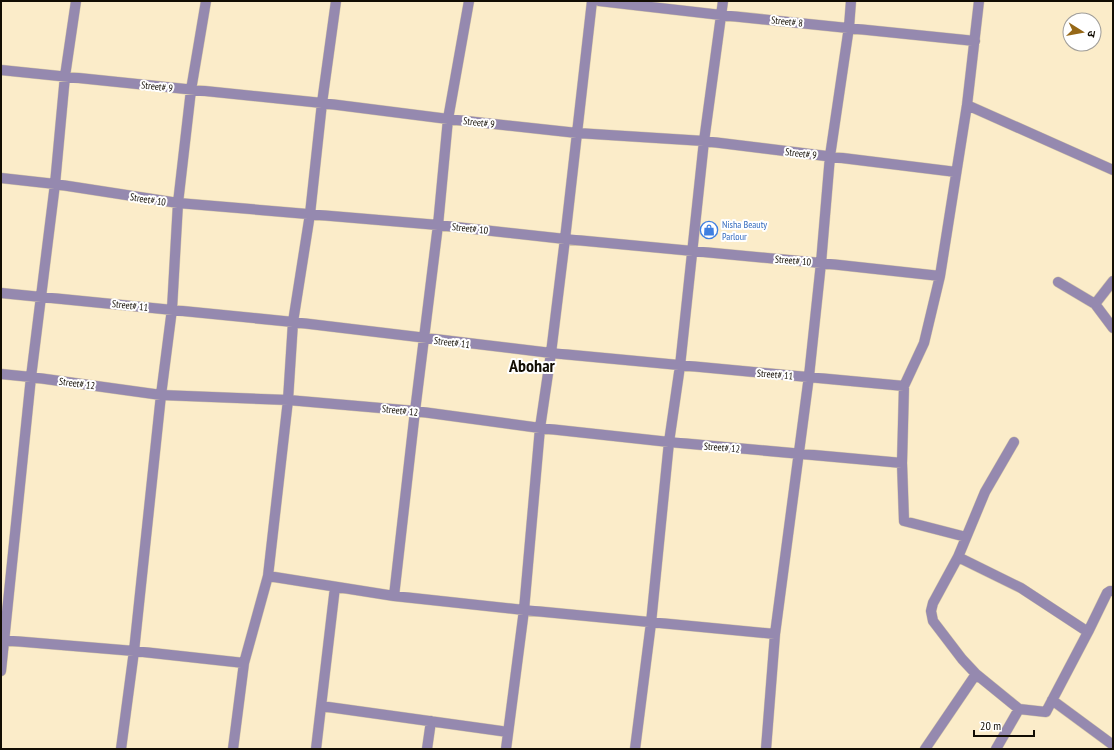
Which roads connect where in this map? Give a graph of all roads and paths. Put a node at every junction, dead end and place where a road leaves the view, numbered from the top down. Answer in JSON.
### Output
{"nodes":[{"id":1,"x":76,"y":1,"type":"edge"},
{"id":2,"x":206,"y":1,"type":"edge"},
{"id":3,"x":336,"y":1,"type":"edge"},
{"id":4,"x":470,"y":1,"type":"edge"},
{"id":5,"x":592,"y":1,"type":"edge"},
{"id":6,"x":599,"y":1,"type":"edge"},
{"id":7,"x":723,"y":1,"type":"edge"},
{"id":8,"x":851,"y":1,"type":"edge"},
{"id":9,"x":979,"y":1,"type":"edge"},
{"id":10,"x":722,"y":15,"type":"junction"},
{"id":11,"x":848,"y":27,"type":"junction"},
{"id":12,"x":975,"y":41,"type":"junction"},
{"id":13,"x":1,"y":70,"type":"edge"},
{"id":14,"x":65,"y":76,"type":"junction"},
{"id":15,"x":191,"y":90,"type":"junction"},
{"id":16,"x":322,"y":102,"type":"junction"},
{"id":17,"x":966,"y":105,"type":"junction"},
{"id":18,"x":448,"y":119,"type":"junction"},
{"id":19,"x":577,"y":133,"type":"junction"},
{"id":20,"x":704,"y":141,"type":"junction"},
{"id":21,"x":830,"y":156,"type":"junction"},
{"id":22,"x":1113,"y":170,"type":"edge"},
{"id":23,"x":956,"y":172,"type":"junction"},
{"id":24,"x":1,"y":178,"type":"edge"},
{"id":25,"x":55,"y":184,"type":"junction"},
{"id":26,"x":178,"y":203,"type":"junction"},
{"id":27,"x":310,"y":214,"type":"junction"},
{"id":28,"x":438,"y":225,"type":"junction"},
{"id":29,"x":565,"y":239,"type":"junction"},
{"id":30,"x":692,"y":251,"type":"junction"},
{"id":31,"x":821,"y":263,"type":"junction"},
{"id":32,"x":940,"y":276,"type":"junction"},
{"id":33,"x":1113,"y":281,"type":"edge"},
{"id":34,"x":1058,"y":282,"type":"dead end"},
{"id":35,"x":1,"y":293,"type":"edge"},
{"id":36,"x":41,"y":297,"type":"junction"},
{"id":37,"x":1095,"y":304,"type":"junction"},
{"id":38,"x":172,"y":310,"type":"junction"},
{"id":39,"x":293,"y":322,"type":"junction"},
{"id":40,"x":1113,"y":328,"type":"edge"},
{"id":41,"x":424,"y":338,"type":"junction"},
{"id":42,"x":551,"y":354,"type":"junction"},
{"id":43,"x":680,"y":366,"type":"junction"},
{"id":44,"x":1,"y":374,"type":"edge"},
{"id":45,"x":809,"y":376,"type":"junction"},
{"id":46,"x":31,"y":377,"type":"junction"},
{"id":47,"x":904,"y":386,"type":"junction"},
{"id":48,"x":161,"y":395,"type":"junction"},
{"id":49,"x":288,"y":400,"type":"junction"},
{"id":50,"x":415,"y":411,"type":"junction"},
{"id":51,"x":540,"y":428,"type":"junction"},
{"id":52,"x":670,"y":442,"type":"junction"},
{"id":53,"x":1014,"y":442,"type":"dead end"},
{"id":54,"x":798,"y":454,"type":"junction"},
{"id":55,"x":902,"y":463,"type":"junction"},
{"id":56,"x":966,"y":537,"type":"junction"},
{"id":57,"x":958,"y":557,"type":"junction"},
{"id":58,"x":268,"y":576,"type":"junction"},
{"id":59,"x":335,"y":587,"type":"junction"},
{"id":60,"x":1113,"y":591,"type":"edge"},
{"id":61,"x":394,"y":596,"type":"junction"},
{"id":62,"x":524,"y":610,"type":"junction"},
{"id":63,"x":651,"y":623,"type":"junction"},
{"id":64,"x":1088,"y":632,"type":"junction"},
{"id":65,"x":775,"y":634,"type":"junction"},
{"id":66,"x":3,"y":640,"type":"edge"},
{"id":67,"x":134,"y":651,"type":"junction"},
{"id":68,"x":244,"y":663,"type":"junction"},
{"id":69,"x":1,"y":671,"type":"edge"},
{"id":70,"x":976,"y":674,"type":"junction"},
{"id":71,"x":1052,"y":700,"type":"junction"},
{"id":72,"x":321,"y":706,"type":"junction"},
{"id":73,"x":1019,"y":708,"type":"junction"},
{"id":74,"x":431,"y":722,"type":"junction"},
{"id":75,"x":508,"y":732,"type":"junction"},
{"id":76,"x":1113,"y":745,"type":"edge"},
{"id":77,"x":121,"y":749,"type":"edge"},
{"id":78,"x":233,"y":749,"type":"edge"},
{"id":79,"x":316,"y":749,"type":"edge"},
{"id":80,"x":427,"y":749,"type":"edge"},
{"id":81,"x":506,"y":749,"type":"edge"},
{"id":82,"x":635,"y":749,"type":"edge"},
{"id":83,"x":766,"y":749,"type":"edge"},
{"id":84,"x":925,"y":749,"type":"edge"},
{"id":85,"x":996,"y":749,"type":"edge"}],
"edges":[{"from":1,"to":14,"type":"street"},
{"from":2,"to":15,"type":"street"},
{"from":3,"to":16,"type":"street"},
{"from":4,"to":18,"type":"street"},
{"from":5,"to":19,"type":"street"},
{"from":6,"to":10,"type":"street","name":"Street# 8"},
{"from":7,"to":10,"type":"street"},
{"from":8,"to":11,"type":"street"},
{"from":9,"to":12,"type":"street"},
{"from":10,"to":11,"type":"street","name":"Street# 8"},
{"from":10,"to":20,"type":"street"},
{"from":11,"to":12,"type":"street","name":"Street# 8"},
{"from":11,"to":21,"type":"street"},
{"from":12,"to":17,"type":"street"},
{"from":13,"to":14,"type":"street","name":"Street# 9"},
{"from":14,"to":15,"type":"street","name":"Street# 9"},
{"from":14,"to":25,"type":"street"},
{"from":15,"to":16,"type":"street","name":"Street# 9"},
{"from":15,"to":26,"type":"street"},
{"from":16,"to":18,"type":"street","name":"Street# 9"},
{"from":16,"to":27,"type":"street"},
{"from":17,"to":22,"type":"street"},
{"from":17,"to":23,"type":"street"},
{"from":18,"to":19,"type":"street","name":"Street# 9"},
{"from":18,"to":28,"type":"street"},
{"from":19,"to":20,"type":"street","name":"Street# 9"},
{"from":19,"to":29,"type":"street"},
{"from":20,"to":21,"type":"street","name":"Street# 9"},
{"from":20,"to":30,"type":"street"},
{"from":21,"to":23,"type":"street","name":"Street# 9"},
{"from":21,"to":31,"type":"street"},
{"from":23,"to":32,"type":"street"},
{"from":24,"to":25,"type":"street","name":"Street# 10"},
{"from":25,"to":26,"type":"street","name":"Street# 10"},
{"from":25,"to":36,"type":"street"},
{"from":26,"to":27,"type":"street","name":"Street# 10"},
{"from":26,"to":38,"type":"street"},
{"from":27,"to":28,"type":"street","name":"Street# 10"},
{"from":27,"to":39,"type":"street"},
{"from":28,"to":29,"type":"street","name":"Street# 10"},
{"from":28,"to":41,"type":"street"},
{"from":29,"to":30,"type":"street","name":"Street# 10"},
{"from":29,"to":42,"type":"street"},
{"from":30,"to":31,"type":"street","name":"Street# 10"},
{"from":30,"to":43,"type":"street"},
{"from":31,"to":32,"type":"street","name":"Street# 10"},
{"from":31,"to":45,"type":"street"},
{"from":32,"to":47,"type":"street"},
{"from":33,"to":37,"type":"street"},
{"from":34,"to":37,"type":"street"},
{"from":35,"to":36,"type":"street","name":"Street# 11"},
{"from":36,"to":38,"type":"street","name":"Street# 11"},
{"from":36,"to":46,"type":"street"},
{"from":37,"to":40,"type":"street"},
{"from":38,"to":39,"type":"street","name":"Street# 11"},
{"from":38,"to":48,"type":"street"},
{"from":39,"to":41,"type":"street","name":"Street# 11"},
{"from":39,"to":49,"type":"street"},
{"from":41,"to":42,"type":"street","name":"Street# 11"},
{"from":41,"to":50,"type":"street"},
{"from":42,"to":43,"type":"street","name":"Street# 11"},
{"from":42,"to":51,"type":"street"},
{"from":43,"to":45,"type":"street","name":"Street# 11"},
{"from":43,"to":52,"type":"street"},
{"from":44,"to":46,"type":"street","name":"Street# 12"},
{"from":45,"to":47,"type":"street","name":"Street# 11"},
{"from":45,"to":54,"type":"street"},
{"from":46,"to":48,"type":"street","name":"Street# 12"},
{"from":46,"to":66,"type":"street"},
{"from":47,"to":55,"type":"street"},
{"from":48,"to":49,"type":"street","name":"Street# 12"},
{"from":48,"to":67,"type":"street"},
{"from":49,"to":50,"type":"street","name":"Street# 12"},
{"from":49,"to":58,"type":"street"},
{"from":50,"to":51,"type":"street","name":"Street# 12"},
{"from":50,"to":61,"type":"street"},
{"from":51,"to":52,"type":"street","name":"Street# 12"},
{"from":51,"to":62,"type":"street"},
{"from":52,"to":54,"type":"street","name":"Street# 12"},
{"from":52,"to":63,"type":"street"},
{"from":53,"to":56,"type":"street"},
{"from":54,"to":55,"type":"street","name":"Street# 12"},
{"from":54,"to":65,"type":"street"},
{"from":55,"to":56,"type":"street"},
{"from":56,"to":57,"type":"street"},
{"from":57,"to":64,"type":"street"},
{"from":57,"to":70,"type":"street"},
{"from":58,"to":59,"type":"street"},
{"from":58,"to":68,"type":"street"},
{"from":59,"to":61,"type":"street"},
{"from":59,"to":72,"type":"street"},
{"from":60,"to":64,"type":"street"},
{"from":61,"to":62,"type":"street"},
{"from":62,"to":63,"type":"street"},
{"from":62,"to":75,"type":"street"},
{"from":63,"to":65,"type":"street"},
{"from":63,"to":82,"type":"street"},
{"from":64,"to":71,"type":"street"},
{"from":65,"to":83,"type":"street"},
{"from":66,"to":67,"type":"street"},
{"from":66,"to":69,"type":"street"},
{"from":67,"to":68,"type":"street"},
{"from":67,"to":77,"type":"street"},
{"from":68,"to":78,"type":"street"},
{"from":70,"to":73,"type":"street"},
{"from":70,"to":84,"type":"street"},
{"from":71,"to":73,"type":"street"},
{"from":71,"to":76,"type":"street"},
{"from":72,"to":74,"type":"street"},
{"from":72,"to":79,"type":"street"},
{"from":73,"to":85,"type":"street"},
{"from":74,"to":75,"type":"street"},
{"from":74,"to":80,"type":"street"},
{"from":75,"to":81,"type":"street"}]}
